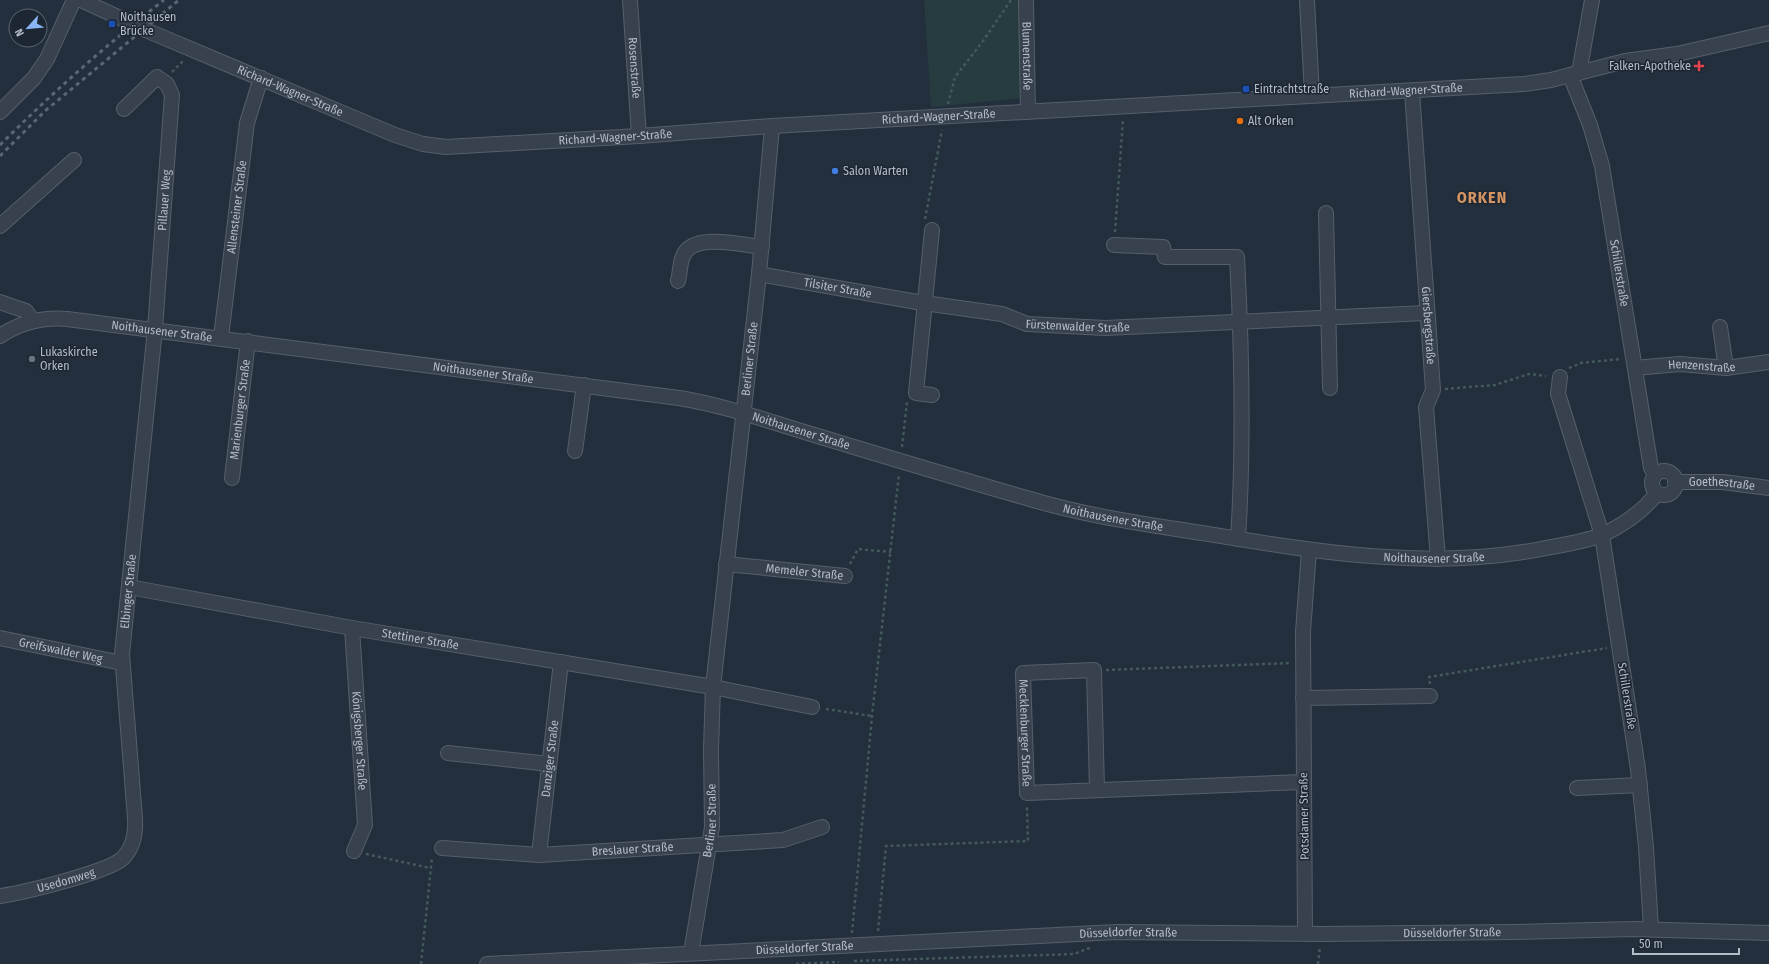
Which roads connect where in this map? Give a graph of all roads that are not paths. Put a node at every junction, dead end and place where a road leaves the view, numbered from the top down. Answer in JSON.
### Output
{"nodes":[{"id":1,"x":74,"y":0,"type":"edge"},
{"id":2,"x":81,"y":0,"type":"edge"},
{"id":3,"x":630,"y":0,"type":"edge"},
{"id":4,"x":1026,"y":0,"type":"edge"},
{"id":5,"x":1307,"y":0,"type":"edge"},
{"id":6,"x":1592,"y":0,"type":"edge"},
{"id":7,"x":1769,"y":33,"type":"edge"},
{"id":8,"x":1574,"y":74,"type":"junction"},
{"id":9,"x":261,"y":78,"type":"junction"},
{"id":10,"x":1412,"y":91,"type":"junction"},
{"id":11,"x":1312,"y":95,"type":"junction"},
{"id":12,"x":124,"y":109,"type":"dead end"},
{"id":13,"x":0,"y":112,"type":"edge"},
{"id":14,"x":1028,"y":112,"type":"junction"},
{"id":15,"x":772,"y":126,"type":"junction"},
{"id":16,"x":639,"y":136,"type":"junction"},
{"id":17,"x":74,"y":160,"type":"dead end"},
{"id":18,"x":1326,"y":213,"type":"dead end"},
{"id":19,"x":0,"y":226,"type":"edge"},
{"id":20,"x":932,"y":230,"type":"road end"},
{"id":21,"x":1114,"y":245,"type":"road end"},
{"id":22,"x":762,"y":247,"type":"junction"},
{"id":23,"x":759,"y":274,"type":"junction"},
{"id":24,"x":678,"y":281,"type":"dead end"},
{"id":25,"x":0,"y":302,"type":"edge"},
{"id":26,"x":921,"y":303,"type":"junction"},
{"id":27,"x":1426,"y":313,"type":"junction"},
{"id":28,"x":1328,"y":318,"type":"junction"},
{"id":29,"x":1240,"y":320,"type":"junction"},
{"id":30,"x":33,"y":321,"type":"junction"},
{"id":31,"x":1720,"y":327,"type":"dead end"},
{"id":32,"x":155,"y":329,"type":"junction"},
{"id":33,"x":0,"y":336,"type":"edge"},
{"id":34,"x":221,"y":337,"type":"junction"},
{"id":35,"x":248,"y":341,"type":"junction"},
{"id":36,"x":1769,"y":362,"type":"edge"},
{"id":37,"x":1634,"y":363,"type":"junction"},
{"id":38,"x":1726,"y":368,"type":"junction"},
{"id":39,"x":1560,"y":377,"type":"road end"},
{"id":40,"x":584,"y":385,"type":"junction"},
{"id":41,"x":1330,"y":388,"type":"dead end"},
{"id":42,"x":932,"y":395,"type":"dead end"},
{"id":43,"x":743,"y":412,"type":"junction"},
{"id":44,"x":575,"y":451,"type":"dead end"},
{"id":45,"x":1656,"y":474,"type":"junction"},
{"id":46,"x":232,"y":478,"type":"dead end"},
{"id":47,"x":1675,"y":482,"type":"junction"},
{"id":48,"x":1769,"y":488,"type":"edge"},
{"id":49,"x":1657,"y":493,"type":"junction"},
{"id":50,"x":1602,"y":535,"type":"junction"},
{"id":51,"x":1238,"y":539,"type":"junction"},
{"id":52,"x":1309,"y":550,"type":"junction"},
{"id":53,"x":1438,"y":558,"type":"junction"},
{"id":54,"x":726,"y":564,"type":"junction"},
{"id":55,"x":845,"y":576,"type":"road end"},
{"id":56,"x":129,"y":587,"type":"junction"},
{"id":57,"x":352,"y":628,"type":"junction"},
{"id":58,"x":0,"y":638,"type":"edge"},
{"id":59,"x":561,"y":662,"type":"junction"},
{"id":60,"x":122,"y":663,"type":"junction"},
{"id":61,"x":713,"y":687,"type":"junction"},
{"id":62,"x":1430,"y":696,"type":"road end"},
{"id":63,"x":1303,"y":698,"type":"junction"},
{"id":64,"x":812,"y":707,"type":"road end"},
{"id":65,"x":448,"y":752,"type":"dead end"},
{"id":66,"x":549,"y":764,"type":"junction"},
{"id":67,"x":1304,"y":782,"type":"junction"},
{"id":68,"x":1640,"y":785,"type":"junction"},
{"id":69,"x":1577,"y":788,"type":"dead end"},
{"id":70,"x":1097,"y":790,"type":"junction"},
{"id":71,"x":822,"y":827,"type":"dead end"},
{"id":72,"x":710,"y":844,"type":"junction"},
{"id":73,"x":442,"y":848,"type":"road end"},
{"id":74,"x":354,"y":851,"type":"road end"},
{"id":75,"x":127,"y":853,"type":"joint"},
{"id":76,"x":539,"y":855,"type":"junction"},
{"id":77,"x":0,"y":896,"type":"edge"},
{"id":78,"x":1650,"y":929,"type":"junction"},
{"id":79,"x":1305,"y":933,"type":"junction"},
{"id":80,"x":1769,"y":933,"type":"edge"},
{"id":81,"x":691,"y":953,"type":"junction"},
{"id":82,"x":487,"y":964,"type":"edge"}],
"edges":[{"from":1,"to":13,"type":"street"},
{"from":2,"to":9,"type":"street","name":"Richard-Wagner-Straße"},
{"from":3,"to":16,"type":"street","name":"Rosenstraße"},
{"from":4,"to":14,"type":"street","name":"Blumenstraße"},
{"from":5,"to":11,"type":"street"},
{"from":6,"to":8,"type":"street"},
{"from":7,"to":8,"type":"street","name":"Richard-Wagner-Straße"},
{"from":8,"to":10,"type":"street","name":"Richard-Wagner-Straße"},
{"from":8,"to":37,"type":"street","name":"Schillerstraße"},
{"from":9,"to":16,"type":"street","name":"Richard-Wagner-Straße"},
{"from":9,"to":34,"type":"street","name":"Allensteiner Straße"},
{"from":10,"to":11,"type":"street","name":"Richard-Wagner-Straße"},
{"from":10,"to":27,"type":"street","name":"Giersbergstraße"},
{"from":11,"to":14,"type":"street","name":"Richard-Wagner-Straße"},
{"from":12,"to":32,"type":"street","name":"Pillauer Weg"},
{"from":14,"to":15,"type":"street","name":"Richard-Wagner-Straße"},
{"from":15,"to":16,"type":"street","name":"Richard-Wagner-Straße"},
{"from":15,"to":22,"type":"street","name":"Berliner Straße"},
{"from":17,"to":19,"type":"street"},
{"from":18,"to":28,"type":"street"},
{"from":20,"to":26,"type":"street"},
{"from":21,"to":29,"type":"street"},
{"from":22,"to":23,"type":"street","name":"Berliner Straße"},
{"from":22,"to":24,"type":"street"},
{"from":23,"to":26,"type":"street","name":"Tilsiter Straße"},
{"from":23,"to":43,"type":"street","name":"Berliner Straße"},
{"from":25,"to":30,"type":"street"},
{"from":26,"to":29,"type":"street","name":"Fürstenwalder Straße"},
{"from":26,"to":42,"type":"street"},
{"from":27,"to":28,"type":"street","name":"Fürstenwalder Straße"},
{"from":27,"to":53,"type":"street","name":"Giersbergstraße"},
{"from":28,"to":29,"type":"street","name":"Fürstenwalder Straße"},
{"from":28,"to":41,"type":"street"},
{"from":29,"to":51,"type":"street"},
{"from":30,"to":32,"type":"street","name":"Noithausener Straße"},
{"from":30,"to":33,"type":"street","name":"Noithausener Straße"},
{"from":31,"to":38,"type":"street"},
{"from":32,"to":34,"type":"street","name":"Noithausener Straße"},
{"from":32,"to":56,"type":"street","name":"Elbinger Straße"},
{"from":34,"to":35,"type":"street","name":"Noithausener Straße"},
{"from":35,"to":40,"type":"street","name":"Noithausener Straße"},
{"from":35,"to":46,"type":"street","name":"Marienburger Straße"},
{"from":36,"to":38,"type":"street","name":"Henzenstraße"},
{"from":37,"to":38,"type":"street","name":"Henzenstraße"},
{"from":37,"to":45,"type":"street","name":"Schillerstraße"},
{"from":39,"to":50,"type":"street","name":"Schillerstraße"},
{"from":40,"to":43,"type":"street","name":"Noithausener Straße"},
{"from":40,"to":44,"type":"street"},
{"from":43,"to":51,"type":"street","name":"Noithausener Straße"},
{"from":43,"to":54,"type":"street","name":"Berliner Straße"},
{"from":45,"to":47,"type":"street"},
{"from":45,"to":49,"type":"street"},
{"from":47,"to":48,"type":"street","name":"Goethestraße"},
{"from":47,"to":49,"type":"street"},
{"from":49,"to":50,"type":"street"},
{"from":50,"to":53,"type":"street","name":"Noithausener Straße"},
{"from":50,"to":68,"type":"street","name":"Schillerstraße"},
{"from":51,"to":52,"type":"street","name":"Noithausener Straße"},
{"from":52,"to":53,"type":"street","name":"Noithausener Straße"},
{"from":52,"to":63,"type":"street","name":"Potsdamer Straße"},
{"from":54,"to":55,"type":"street","name":"Memeler Straße"},
{"from":54,"to":61,"type":"street","name":"Berliner Straße"},
{"from":56,"to":57,"type":"street","name":"Stettiner Straße"},
{"from":56,"to":60,"type":"street","name":"Elbinger Straße"},
{"from":57,"to":59,"type":"street","name":"Stettiner Straße"},
{"from":57,"to":74,"type":"street","name":"Königsberger Straße"},
{"from":58,"to":60,"type":"street","name":"Greifswalder Weg"},
{"from":59,"to":61,"type":"street","name":"Stettiner Straße"},
{"from":59,"to":66,"type":"street","name":"Danziger Straße"},
{"from":60,"to":75,"type":"street","name":"Elbinger Straße"},
{"from":61,"to":64,"type":"street"},
{"from":61,"to":72,"type":"street","name":"Berliner Straße"},
{"from":62,"to":63,"type":"street"},
{"from":63,"to":67,"type":"street","name":"Potsdamer Straße"},
{"from":65,"to":66,"type":"street"},
{"from":66,"to":76,"type":"street","name":"Danziger Straße"},
{"from":67,"to":70,"type":"street","name":"Mecklenburger Straße"},
{"from":67,"to":79,"type":"street","name":"Potsdamer Straße"},
{"from":68,"to":69,"type":"street"},
{"from":68,"to":78,"type":"street","name":"Schillerstraße"},
{"from":70,"to":70,"type":"street","name":"Mecklenburger Straße"},
{"from":71,"to":72,"type":"street","name":"Breslauer Straße"},
{"from":72,"to":76,"type":"street","name":"Breslauer Straße"},
{"from":72,"to":81,"type":"street","name":"Berliner Straße"},
{"from":73,"to":76,"type":"street","name":"Breslauer Straße"},
{"from":75,"to":77,"type":"street","name":"Usedomweg"},
{"from":78,"to":79,"type":"street","name":"Düsseldorfer Straße"},
{"from":78,"to":80,"type":"street","name":"Düsseldorfer Straße"},
{"from":79,"to":81,"type":"street","name":"Düsseldorfer Straße"},
{"from":81,"to":82,"type":"street","name":"Düsseldorfer Straße"}]}
